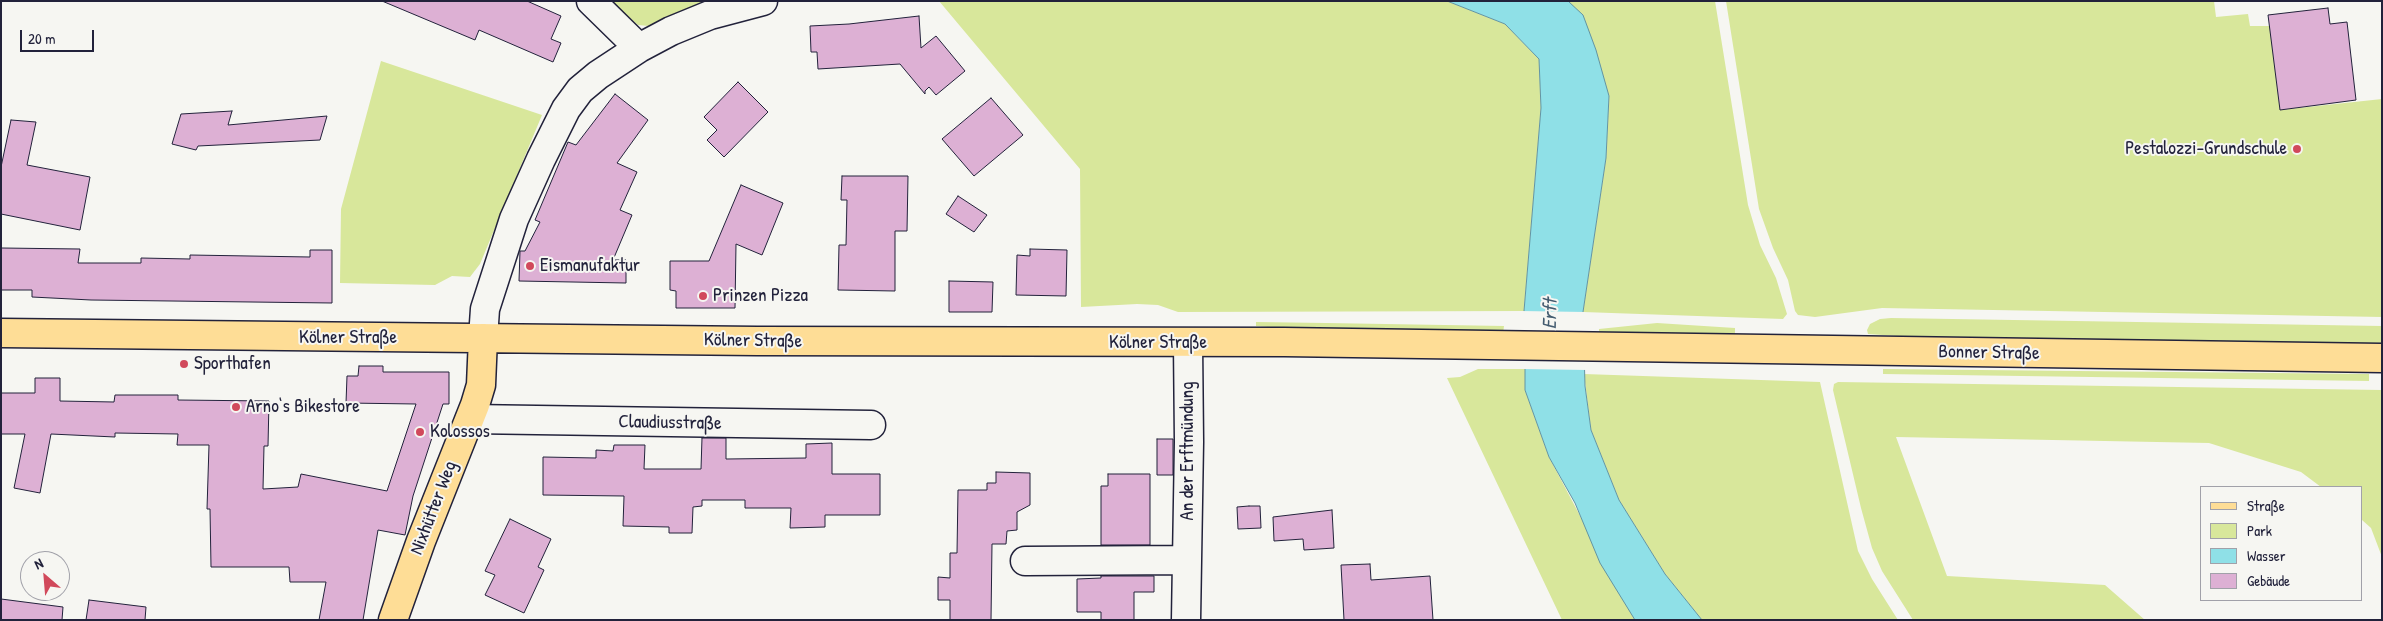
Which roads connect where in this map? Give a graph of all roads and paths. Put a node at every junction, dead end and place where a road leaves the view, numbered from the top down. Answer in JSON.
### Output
{"nodes":[{"id":1,"x":590,"y":1,"type":"edge"},
{"id":2,"x":764,"y":1,"type":"edge"},
{"id":3,"x":639,"y":48,"type":"junction"},
{"id":4,"x":1,"y":333,"type":"edge"},
{"id":5,"x":483,"y":338,"type":"junction"},
{"id":6,"x":1188,"y":343,"type":"junction"},
{"id":7,"x":1597,"y":347,"type":"joint"},
{"id":8,"x":2382,"y":358,"type":"edge"},
{"id":9,"x":470,"y":419,"type":"junction"},
{"id":10,"x":871,"y":425,"type":"dead end"},
{"id":11,"x":1187,"y":560,"type":"junction"},
{"id":12,"x":1025,"y":561,"type":"dead end"},
{"id":13,"x":393,"y":620,"type":"edge"},
{"id":14,"x":1186,"y":620,"type":"edge"}],
"edges":[{"from":1,"to":3,"type":"street"},
{"from":2,"to":3,"type":"street"},
{"from":3,"to":5,"type":"street"},
{"from":4,"to":5,"type":"main road","name":"Kölner Straße"},
{"from":5,"to":6,"type":"main road","name":"Kölner Straße"},
{"from":5,"to":9,"type":"main road","name":"Nixhütter Weg"},
{"from":6,"to":7,"type":"main road","name":"Kölner Straße"},
{"from":6,"to":11,"type":"street","name":"An der Erftmündung"},
{"from":7,"to":8,"type":"main road","name":"Bonner Straße"},
{"from":9,"to":10,"type":"street","name":"Claudiusstraße"},
{"from":9,"to":13,"type":"main road","name":"Nixhütter Weg"},
{"from":11,"to":12,"type":"street"},
{"from":11,"to":14,"type":"street","name":"An der Erftmündung"}]}
